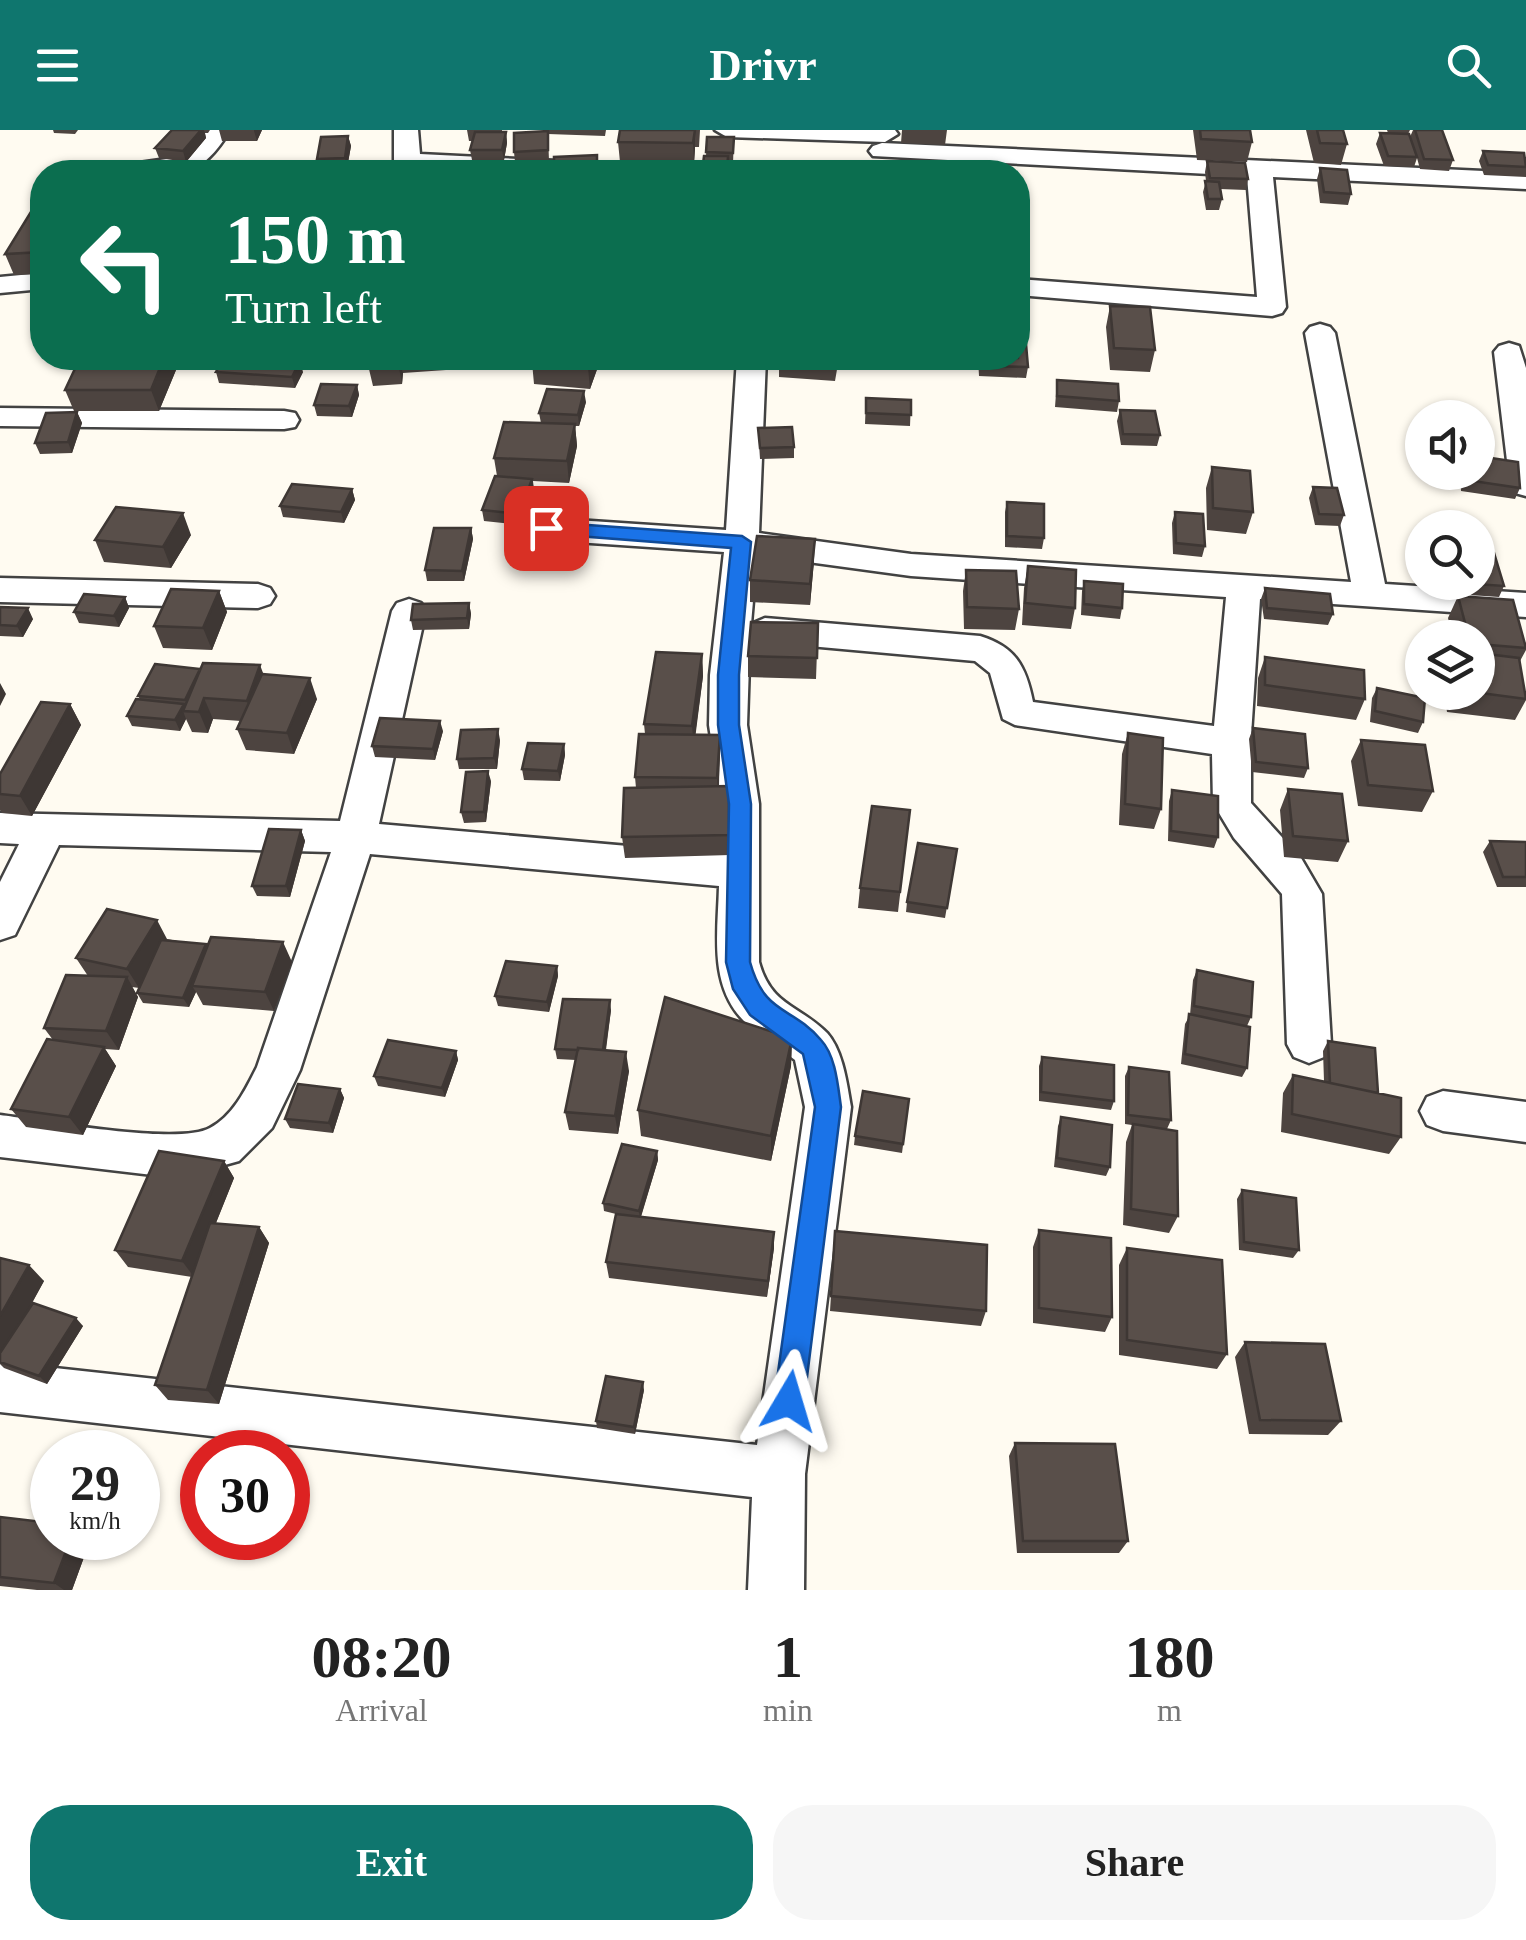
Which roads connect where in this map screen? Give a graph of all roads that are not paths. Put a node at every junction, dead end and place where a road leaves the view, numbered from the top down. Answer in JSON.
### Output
{"nodes":[{"id":1,"x":218,"y":130,"type":"edge"},
{"id":2,"x":406,"y":130,"type":"edge"},
{"id":3,"x":728,"y":130,"type":"edge"},
{"id":4,"x":882,"y":147,"type":"edge"},
{"id":5,"x":197,"y":160,"type":"edge"},
{"id":6,"x":407,"y":160,"type":"edge"},
{"id":7,"x":1259,"y":168,"type":"junction"},
{"id":8,"x":1526,"y":182,"type":"edge"},
{"id":9,"x":30,"y":282,"type":"edge"},
{"id":10,"x":0,"y":286,"type":"edge"},
{"id":11,"x":1030,"y":288,"type":"edge"},
{"id":12,"x":1320,"y":333,"type":"dead end"},
{"id":13,"x":1508,"y":352,"type":"dead end"},
{"id":14,"x":751,"y":370,"type":"edge"},
{"id":15,"x":0,"y":417,"type":"edge"},
{"id":16,"x":284,"y":420,"type":"dead end"},
{"id":17,"x":1526,"y":486,"type":"edge"},
{"id":18,"x":546,"y":528,"type":"dead end"},
{"id":19,"x":742,"y":542,"type":"junction"},
{"id":20,"x":1244,"y":586,"type":"junction"},
{"id":21,"x":0,"y":590,"type":"edge"},
{"id":22,"x":1370,"y":593,"type":"junction"},
{"id":23,"x":258,"y":596,"type":"dead end"},
{"id":24,"x":1526,"y":605,"type":"edge"},
{"id":25,"x":409,"y":611,"type":"edge"},
{"id":26,"x":733,"y":627,"type":"junction"},
{"id":27,"x":1234,"y":743,"type":"junction"},
{"id":28,"x":0,"y":828,"type":"edge"},
{"id":29,"x":46,"y":830,"type":"junction"},
{"id":30,"x":356,"y":837,"type":"junction"},
{"id":31,"x":739,"y":872,"type":"junction"},
{"id":32,"x":0,"y":924,"type":"edge"},
{"id":33,"x":1310,"y":1044,"type":"dead end"},
{"id":34,"x":1443,"y":1111,"type":"dead end"},
{"id":35,"x":1526,"y":1122,"type":"edge"},
{"id":36,"x":0,"y":1136,"type":"edge"},
{"id":37,"x":0,"y":1387,"type":"edge"},
{"id":38,"x":779,"y":1474,"type":"junction"},
{"id":39,"x":776,"y":1590,"type":"edge"}],
"edges":[{"from":1,"to":5,"type":"street"},
{"from":2,"to":6,"type":"street"},
{"from":3,"to":4,"type":"street"},
{"from":4,"to":7,"type":"street"},
{"from":7,"to":8,"type":"street"},
{"from":7,"to":11,"type":"street"},
{"from":9,"to":10,"type":"street"},
{"from":12,"to":22,"type":"street"},
{"from":13,"to":17,"type":"street"},
{"from":14,"to":19,"type":"street"},
{"from":15,"to":16,"type":"street"},
{"from":18,"to":19,"type":"street"},
{"from":19,"to":20,"type":"street"},
{"from":19,"to":26,"type":"street"},
{"from":20,"to":22,"type":"street"},
{"from":20,"to":27,"type":"street"},
{"from":21,"to":23,"type":"street"},
{"from":22,"to":24,"type":"street"},
{"from":25,"to":30,"type":"street"},
{"from":26,"to":27,"type":"street"},
{"from":26,"to":31,"type":"street"},
{"from":27,"to":33,"type":"street"},
{"from":28,"to":29,"type":"street"},
{"from":29,"to":30,"type":"street"},
{"from":29,"to":32,"type":"street"},
{"from":30,"to":31,"type":"street"},
{"from":30,"to":36,"type":"street"},
{"from":31,"to":38,"type":"street"},
{"from":34,"to":35,"type":"street"},
{"from":37,"to":38,"type":"street"},
{"from":38,"to":39,"type":"street"}]}
